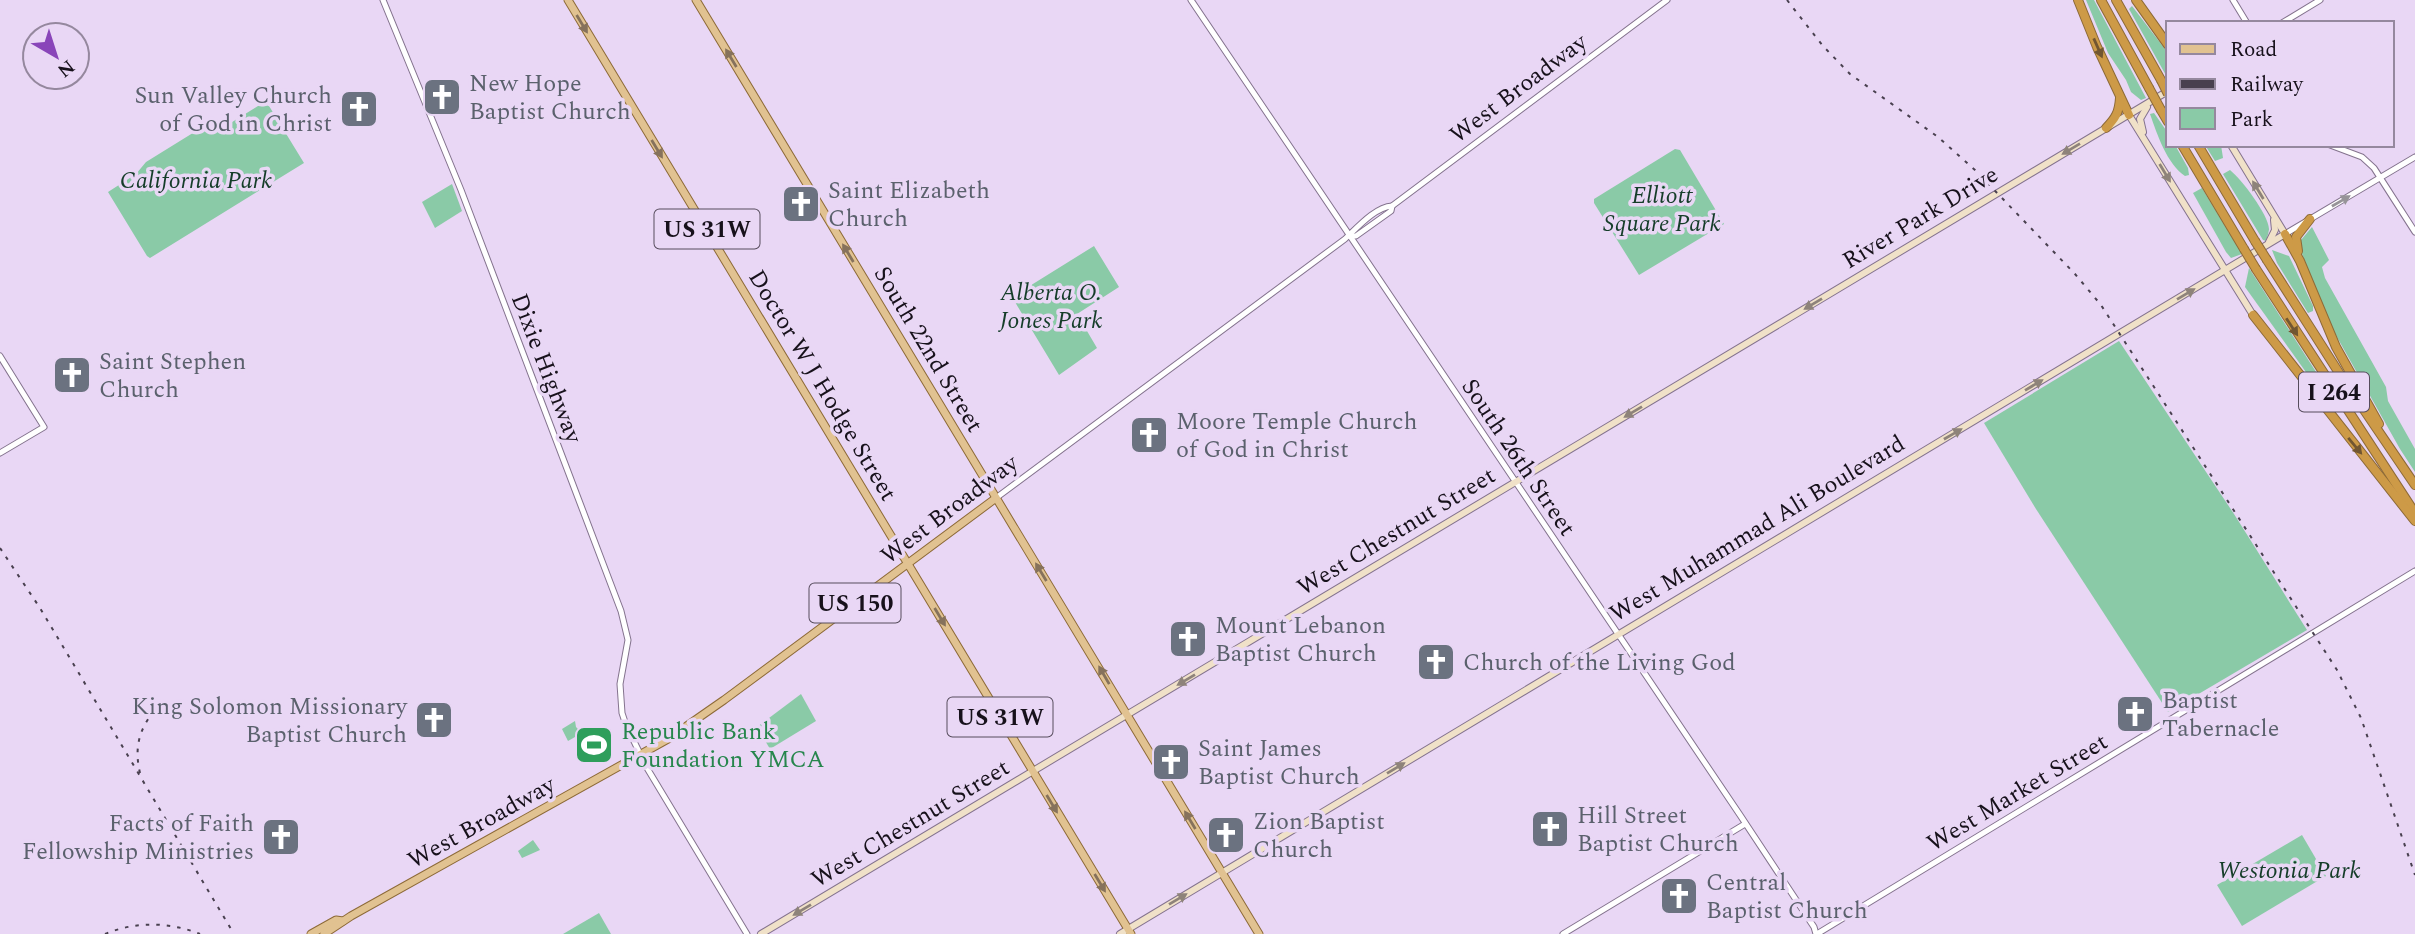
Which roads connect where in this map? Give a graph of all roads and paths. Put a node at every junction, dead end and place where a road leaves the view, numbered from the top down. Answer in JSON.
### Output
{"nodes":[{"id":1,"x":383,"y":0,"type":"edge"},
{"id":2,"x":568,"y":0,"type":"edge"},
{"id":3,"x":696,"y":0,"type":"edge"},
{"id":4,"x":1191,"y":0,"type":"edge"},
{"id":5,"x":1667,"y":0,"type":"edge"},
{"id":6,"x":2078,"y":0,"type":"edge"},
{"id":7,"x":2101,"y":0,"type":"edge"},
{"id":8,"x":2116,"y":0,"type":"edge"},
{"id":9,"x":2136,"y":0,"type":"edge"},
{"id":10,"x":2233,"y":0,"type":"edge"},
{"id":11,"x":2320,"y":0,"type":"edge"},
{"id":12,"x":2246,"y":21,"type":"edge"},
{"id":13,"x":2285,"y":21,"type":"edge"},
{"id":14,"x":2166,"y":42,"type":"edge"},
{"id":15,"x":2166,"y":89,"type":"edge"},
{"id":16,"x":2166,"y":94,"type":"edge"},
{"id":17,"x":2120,"y":96,"type":"junction"},
{"id":18,"x":2150,"y":102,"type":"junction"},
{"id":19,"x":2129,"y":115,"type":"junction"},
{"id":20,"x":2166,"y":119,"type":"edge"},
{"id":21,"x":2106,"y":128,"type":"junction"},
{"id":22,"x":2145,"y":140,"type":"junction"},
{"id":23,"x":2183,"y":147,"type":"edge"},
{"id":24,"x":2199,"y":147,"type":"edge"},
{"id":25,"x":2232,"y":147,"type":"edge"},
{"id":26,"x":2335,"y":147,"type":"edge"},
{"id":27,"x":2415,"y":157,"type":"edge"},
{"id":28,"x":2381,"y":177,"type":"junction"},
{"id":29,"x":2273,"y":215,"type":"junction"},
{"id":30,"x":2310,"y":219,"type":"junction"},
{"id":31,"x":2415,"y":232,"type":"edge"},
{"id":32,"x":2285,"y":234,"type":"junction"},
{"id":33,"x":1349,"y":236,"type":"junction"},
{"id":34,"x":2266,"y":247,"type":"junction"},
{"id":35,"x":2300,"y":261,"type":"junction"},
{"id":36,"x":2224,"y":271,"type":"junction"},
{"id":37,"x":2253,"y":315,"type":"joint"},
{"id":38,"x":0,"y":356,"type":"edge"},
{"id":39,"x":1692,"y":376,"type":"joint"},
{"id":40,"x":0,"y":453,"type":"edge"},
{"id":41,"x":2404,"y":470,"type":"junction"},
{"id":42,"x":1515,"y":482,"type":"junction"},
{"id":43,"x":2415,"y":485,"type":"edge"},
{"id":44,"x":996,"y":498,"type":"junction"},
{"id":45,"x":2415,"y":513,"type":"edge"},
{"id":46,"x":2415,"y":521,"type":"edge"},
{"id":47,"x":908,"y":564,"type":"junction"},
{"id":48,"x":2415,"y":571,"type":"edge"},
{"id":49,"x":1618,"y":634,"type":"junction"},
{"id":50,"x":1127,"y":715,"type":"junction"},
{"id":51,"x":640,"y":755,"type":"junction"},
{"id":52,"x":1033,"y":772,"type":"junction"},
{"id":53,"x":1745,"y":824,"type":"junction"},
{"id":54,"x":1222,"y":872,"type":"junction"},
{"id":55,"x":342,"y":920,"type":"junction"},
{"id":56,"x":1130,"y":932,"type":"edge"},
{"id":57,"x":311,"y":934,"type":"edge"},
{"id":58,"x":324,"y":934,"type":"edge"},
{"id":59,"x":747,"y":934,"type":"edge"},
{"id":60,"x":761,"y":934,"type":"edge"},
{"id":61,"x":1120,"y":934,"type":"edge"},
{"id":62,"x":1259,"y":934,"type":"edge"},
{"id":63,"x":1563,"y":934,"type":"edge"},
{"id":64,"x":1817,"y":934,"type":"edge"}],
"edges":[{"from":1,"to":51,"type":"street","name":"Dixie Highway"},
{"from":2,"to":47,"type":"main road","name":"Doctor W J Hodge Street","number":"US 31W","one_way":true},
{"from":44,"to":3,"type":"main road","name":"South 22nd Street","one_way":true},
{"from":4,"to":33,"type":"street","name":"South 26th Street"},
{"from":5,"to":33,"type":"street","name":"West Broadway"},
{"from":6,"to":17,"type":"highway","one_way":true},
{"from":7,"to":20,"type":"highway","bridge":true},
{"from":8,"to":15,"type":"highway","bridge":true},
{"from":9,"to":14,"type":"highway"},
{"from":10,"to":12,"type":"street"},
{"from":11,"to":13,"type":"street"},
{"from":16,"to":18,"type":"main road","name":"River Park Drive"},
{"from":17,"to":19,"type":"highway"},
{"from":17,"to":21,"type":"highway"},
{"from":18,"to":19,"type":"main road","name":"River Park Drive"},
{"from":18,"to":22,"type":"main road"},
{"from":19,"to":21,"type":"main road","name":"River Park Drive"},
{"from":19,"to":22,"type":"main road"},
{"from":21,"to":39,"type":"main road","name":"River Park Drive","one_way":true},
{"from":22,"to":36,"type":"main road","one_way":true},
{"from":23,"to":45,"type":"highway","number":"I 264","one_way":true,"bridge":true},
{"from":24,"to":41,"type":"highway","number":"I 264","bridge":true},
{"from":29,"to":25,"type":"main road","one_way":true},
{"from":26,"to":28,"type":"street"},
{"from":27,"to":28,"type":"street","name":"West Muhammad Ali Boulevard"},
{"from":30,"to":28,"type":"street","name":"West Muhammad Ali Boulevard","one_way":true},
{"from":28,"to":31,"type":"street"},
{"from":29,"to":32,"type":"main road"},
{"from":29,"to":34,"type":"main road"},
{"from":30,"to":32,"type":"street","name":"West Muhammad Ali Boulevard"},
{"from":30,"to":35,"type":"highway"},
{"from":32,"to":34,"type":"main road","name":"West Muhammad Ali Boulevard"},
{"from":32,"to":35,"type":"highway"},
{"from":33,"to":42,"type":"street","name":"South 26th Street"},
{"from":33,"to":44,"type":"street","name":"West Broadway"},
{"from":34,"to":36,"type":"main road","name":"West Muhammad Ali Boulevard"},
{"from":35,"to":41,"type":"highway"},
{"from":36,"to":37,"type":"main road"},
{"from":49,"to":36,"type":"main road","name":"West Muhammad Ali Boulevard","one_way":true},
{"from":37,"to":46,"type":"highway","one_way":true},
{"from":38,"to":40,"type":"street"},
{"from":39,"to":42,"type":"main road","name":"West Chestnut Street","one_way":true},
{"from":41,"to":43,"type":"highway","number":"I 264"},
{"from":42,"to":49,"type":"street","name":"South 26th Street"},
{"from":42,"to":50,"type":"main road","name":"West Chestnut Street","one_way":true},
{"from":44,"to":47,"type":"main road","name":"West Broadway","number":"US 150"},
{"from":50,"to":44,"type":"main road","name":"South 22nd Street","one_way":true},
{"from":47,"to":51,"type":"main road","name":"West Broadway","number":"US 150"},
{"from":47,"to":52,"type":"main road","name":"Doctor W J Hodge Street","number":"US 31W","one_way":true},
{"from":48,"to":64,"type":"street","name":"West Market Street"},
{"from":49,"to":53,"type":"street","name":"South 26th Street"},
{"from":54,"to":49,"type":"main road","name":"West Muhammad Ali Boulevard","one_way":true},
{"from":50,"to":52,"type":"main road","name":"West Chestnut Street"},
{"from":54,"to":50,"type":"main road","name":"South 22nd Street","one_way":true},
{"from":51,"to":55,"type":"main road","name":"West Broadway","number":"US 150"},
{"from":51,"to":59,"type":"street","name":"Dixie Highway"},
{"from":52,"to":56,"type":"main road","name":"Doctor W J Hodge Street","number":"US 31W","one_way":true},
{"from":52,"to":60,"type":"main road","name":"West Chestnut Street","one_way":true},
{"from":53,"to":63,"type":"street"},
{"from":53,"to":64,"type":"street","name":"South 26th Street"},
{"from":56,"to":54,"type":"main road","name":"West Muhammad Ali Boulevard","one_way":true},
{"from":54,"to":62,"type":"main road","name":"South 22nd Street"},
{"from":55,"to":57,"type":"main road","name":"West Broadway","number":"US 150"},
{"from":55,"to":58,"type":"main road","name":"West Broadway","number":"US 150"},
{"from":56,"to":61,"type":"main road","name":"West Muhammad Ali Boulevard"}]}
